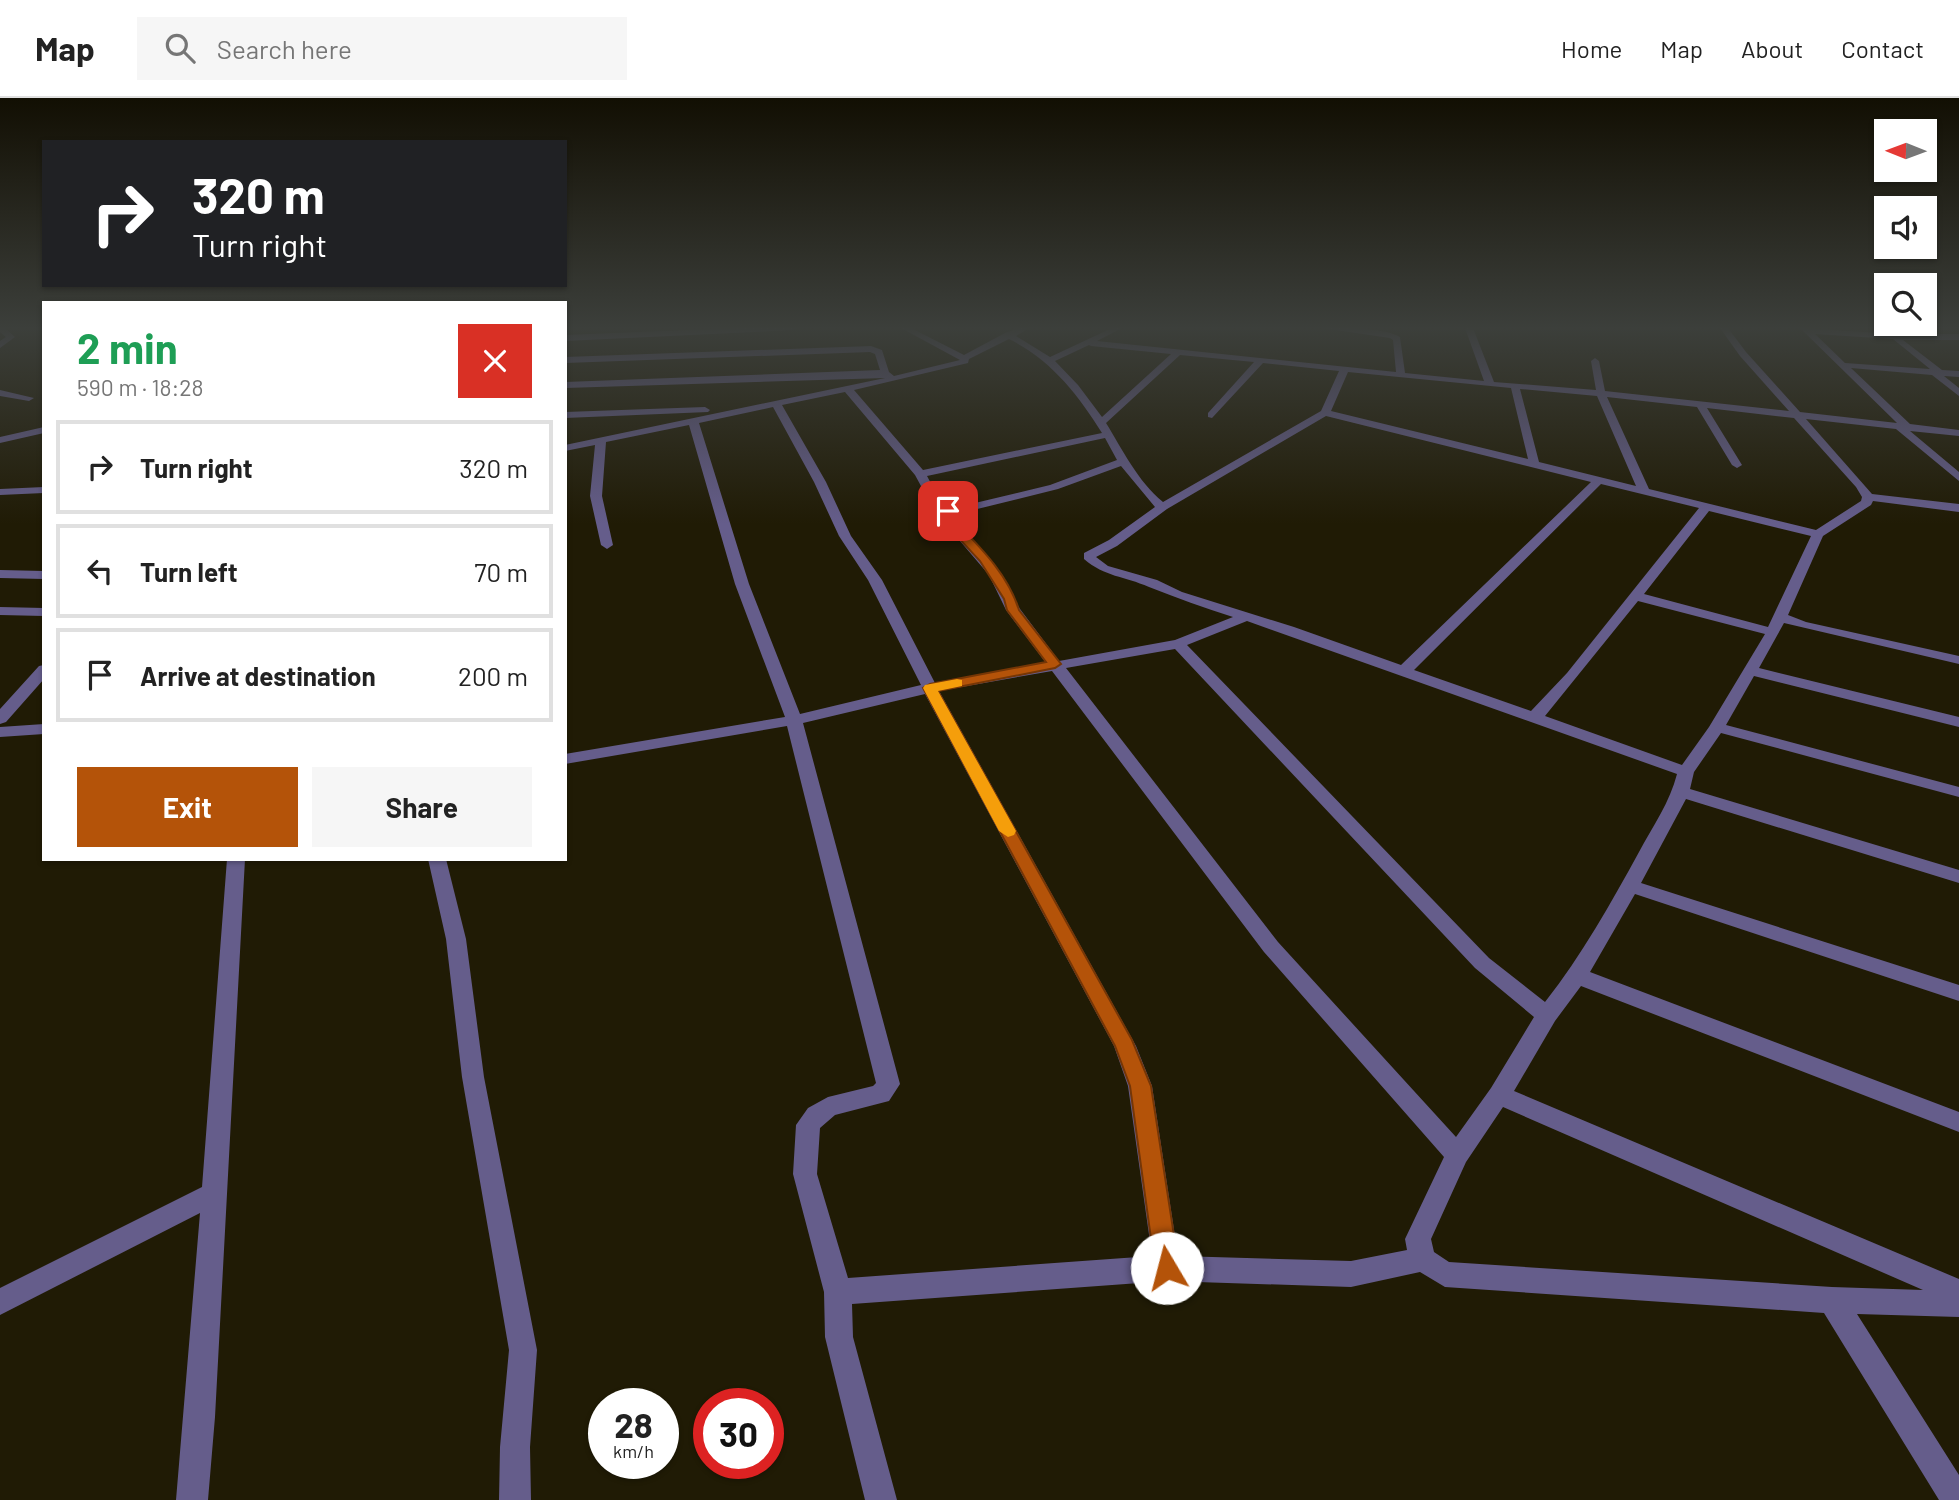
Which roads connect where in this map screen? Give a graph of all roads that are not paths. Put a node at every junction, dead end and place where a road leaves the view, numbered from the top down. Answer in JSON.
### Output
{"nodes":[{"id":1,"x":2,"y":393,"type":"edge"},
{"id":2,"x":827,"y":393,"type":"edge"},
{"id":3,"x":852,"y":393,"type":"edge"},
{"id":4,"x":1077,"y":393,"type":"edge"},
{"id":5,"x":1135,"y":393,"type":"edge"},
{"id":6,"x":1231,"y":393,"type":"edge"},
{"id":7,"x":1334,"y":393,"type":"edge"},
{"id":8,"x":1517,"y":393,"type":"edge"},
{"id":9,"x":1601,"y":393,"type":"edge"},
{"id":10,"x":1605,"y":393,"type":"edge"},
{"id":11,"x":1780,"y":393,"type":"edge"},
{"id":12,"x":1870,"y":393,"type":"edge"},
{"id":13,"x":29,"y":398,"type":"dead end"},
{"id":14,"x":776,"y":404,"type":"junction"},
{"id":15,"x":1700,"y":404,"type":"junction"},
{"id":16,"x":758,"y":408,"type":"junction"},
{"id":17,"x":1325,"y":413,"type":"junction"},
{"id":18,"x":567,"y":415,"type":"edge"},
{"id":19,"x":1212,"y":415,"type":"dead end"},
{"id":20,"x":1800,"y":415,"type":"junction"},
{"id":21,"x":693,"y":422,"type":"junction"},
{"id":22,"x":1101,"y":422,"type":"junction"},
{"id":23,"x":1904,"y":428,"type":"junction"},
{"id":24,"x":42,"y":430,"type":"edge"},
{"id":25,"x":1959,"y":433,"type":"edge"},
{"id":26,"x":1110,"y":434,"type":"junction"},
{"id":27,"x":0,"y":440,"type":"edge"},
{"id":28,"x":601,"y":441,"type":"junction"},
{"id":29,"x":567,"y":448,"type":"edge"},
{"id":30,"x":1124,"y":461,"type":"junction"},
{"id":31,"x":1534,"y":464,"type":"junction"},
{"id":32,"x":1737,"y":465,"type":"dead end"},
{"id":33,"x":920,"y":474,"type":"junction"},
{"id":34,"x":1959,"y":478,"type":"edge"},
{"id":35,"x":1598,"y":481,"type":"junction"},
{"id":36,"x":42,"y":490,"type":"edge"},
{"id":37,"x":1644,"y":491,"type":"junction"},
{"id":38,"x":0,"y":492,"type":"edge"},
{"id":39,"x":1868,"y":497,"type":"junction"},
{"id":40,"x":1707,"y":506,"type":"junction"},
{"id":41,"x":1163,"y":507,"type":"junction"},
{"id":42,"x":1959,"y":508,"type":"edge"},
{"id":43,"x":953,"y":512,"type":"junction"},
{"id":44,"x":1818,"y":534,"type":"junction"},
{"id":45,"x":607,"y":545,"type":"dead end"},
{"id":46,"x":0,"y":574,"type":"edge"},
{"id":47,"x":42,"y":575,"type":"edge"},
{"id":48,"x":1634,"y":596,"type":"junction"},
{"id":49,"x":0,"y":611,"type":"edge"},
{"id":50,"x":42,"y":612,"type":"edge"},
{"id":51,"x":1245,"y":617,"type":"junction"},
{"id":52,"x":1781,"y":617,"type":"junction"},
{"id":53,"x":1773,"y":632,"type":"junction"},
{"id":54,"x":1178,"y":644,"type":"junction"},
{"id":55,"x":1959,"y":660,"type":"edge"},
{"id":56,"x":1055,"y":664,"type":"junction"},
{"id":57,"x":1405,"y":670,"type":"junction"},
{"id":58,"x":42,"y":671,"type":"edge"},
{"id":59,"x":1751,"y":671,"type":"junction"},
{"id":60,"x":930,"y":688,"type":"junction"},
{"id":61,"x":8,"y":701,"type":"edge"},
{"id":62,"x":1535,"y":717,"type":"junction"},
{"id":63,"x":0,"y":719,"type":"edge"},
{"id":64,"x":794,"y":720,"type":"junction"},
{"id":65,"x":1959,"y":722,"type":"edge"},
{"id":66,"x":1717,"y":727,"type":"junction"},
{"id":67,"x":42,"y":729,"type":"edge"},
{"id":68,"x":0,"y":732,"type":"edge"},
{"id":69,"x":567,"y":759,"type":"edge"},
{"id":70,"x":1686,"y":772,"type":"junction"},
{"id":71,"x":1681,"y":792,"type":"junction"},
{"id":72,"x":1959,"y":792,"type":"edge"},
{"id":73,"x":236,"y":861,"type":"edge"},
{"id":74,"x":438,"y":861,"type":"edge"},
{"id":75,"x":1959,"y":877,"type":"edge"},
{"id":76,"x":1630,"y":887,"type":"junction"},
{"id":77,"x":1577,"y":976,"type":"junction"},
{"id":78,"x":1959,"y":993,"type":"edge"},
{"id":79,"x":1547,"y":1015,"type":"junction"},
{"id":80,"x":1499,"y":1095,"type":"junction"},
{"id":81,"x":1959,"y":1122,"type":"edge"},
{"id":82,"x":1457,"y":1155,"type":"junction"},
{"id":83,"x":215,"y":1194,"type":"junction"},
{"id":84,"x":1423,"y":1259,"type":"junction"},
{"id":85,"x":1167,"y":1268,"type":"junction"},
{"id":86,"x":838,"y":1292,"type":"junction"},
{"id":87,"x":1959,"y":1292,"type":"edge"},
{"id":88,"x":1832,"y":1300,"type":"junction"},
{"id":89,"x":0,"y":1302,"type":"edge"},
{"id":90,"x":1959,"y":1304,"type":"edge"},
{"id":91,"x":191,"y":1499,"type":"edge"},
{"id":92,"x":515,"y":1500,"type":"edge"},
{"id":93,"x":881,"y":1500,"type":"edge"},
{"id":94,"x":1958,"y":1500,"type":"edge"}],
"edges":[{"from":1,"to":13,"type":"street"},
{"from":2,"to":14,"type":"street"},
{"from":3,"to":33,"type":"street"},
{"from":4,"to":22,"type":"street"},
{"from":5,"to":22,"type":"street"},
{"from":6,"to":19,"type":"street"},
{"from":7,"to":17,"type":"street"},
{"from":8,"to":31,"type":"street"},
{"from":9,"to":37,"type":"street"},
{"from":10,"to":15,"type":"street"},
{"from":11,"to":20,"type":"street"},
{"from":12,"to":23,"type":"street"},
{"from":14,"to":16,"type":"street"},
{"from":14,"to":60,"type":"street"},
{"from":15,"to":20,"type":"street"},
{"from":15,"to":32,"type":"street"},
{"from":16,"to":18,"type":"street"},
{"from":16,"to":21,"type":"street"},
{"from":17,"to":31,"type":"street"},
{"from":17,"to":41,"type":"street"},
{"from":20,"to":23,"type":"street"},
{"from":20,"to":39,"type":"street"},
{"from":21,"to":28,"type":"street"},
{"from":21,"to":64,"type":"street"},
{"from":22,"to":26,"type":"street"},
{"from":23,"to":25,"type":"street"},
{"from":23,"to":34,"type":"street"},
{"from":24,"to":27,"type":"street"},
{"from":26,"to":30,"type":"street"},
{"from":26,"to":33,"type":"street"},
{"from":28,"to":29,"type":"street"},
{"from":28,"to":45,"type":"street"},
{"from":30,"to":41,"type":"street"},
{"from":30,"to":43,"type":"street"},
{"from":31,"to":35,"type":"street"},
{"from":33,"to":43,"type":"street"},
{"from":35,"to":37,"type":"street"},
{"from":35,"to":57,"type":"street"},
{"from":36,"to":38,"type":"street"},
{"from":37,"to":40,"type":"street"},
{"from":39,"to":42,"type":"street"},
{"from":39,"to":44,"type":"street"},
{"from":40,"to":44,"type":"street"},
{"from":40,"to":48,"type":"street"},
{"from":41,"to":51,"type":"street"},
{"from":43,"to":56,"type":"street"},
{"from":44,"to":52,"type":"street"},
{"from":46,"to":47,"type":"street"},
{"from":48,"to":53,"type":"street"},
{"from":48,"to":62,"type":"street"},
{"from":49,"to":50,"type":"street"},
{"from":51,"to":54,"type":"street"},
{"from":51,"to":57,"type":"street"},
{"from":52,"to":53,"type":"street"},
{"from":52,"to":55,"type":"street"},
{"from":53,"to":59,"type":"street"},
{"from":54,"to":56,"type":"street"},
{"from":54,"to":79,"type":"street"},
{"from":56,"to":60,"type":"street"},
{"from":56,"to":82,"type":"street"},
{"from":57,"to":62,"type":"street"},
{"from":58,"to":61,"type":"street"},
{"from":59,"to":65,"type":"street"},
{"from":59,"to":66,"type":"street"},
{"from":60,"to":64,"type":"street"},
{"from":60,"to":85,"type":"street"},
{"from":61,"to":63,"type":"street"},
{"from":62,"to":70,"type":"street"},
{"from":64,"to":69,"type":"street"},
{"from":64,"to":86,"type":"street"},
{"from":66,"to":70,"type":"street"},
{"from":66,"to":72,"type":"street"},
{"from":67,"to":68,"type":"street"},
{"from":70,"to":71,"type":"street"},
{"from":71,"to":75,"type":"street"},
{"from":71,"to":76,"type":"street"},
{"from":73,"to":83,"type":"street"},
{"from":74,"to":92,"type":"street"},
{"from":76,"to":77,"type":"street"},
{"from":76,"to":78,"type":"street"},
{"from":77,"to":79,"type":"street"},
{"from":77,"to":81,"type":"street"},
{"from":79,"to":80,"type":"street"},
{"from":80,"to":82,"type":"street"},
{"from":80,"to":87,"type":"street"},
{"from":82,"to":84,"type":"street"},
{"from":83,"to":89,"type":"street"},
{"from":83,"to":91,"type":"street"},
{"from":84,"to":85,"type":"street"},
{"from":84,"to":88,"type":"street"},
{"from":85,"to":86,"type":"street"},
{"from":86,"to":93,"type":"street"},
{"from":88,"to":90,"type":"street"},
{"from":88,"to":94,"type":"street"}]}
